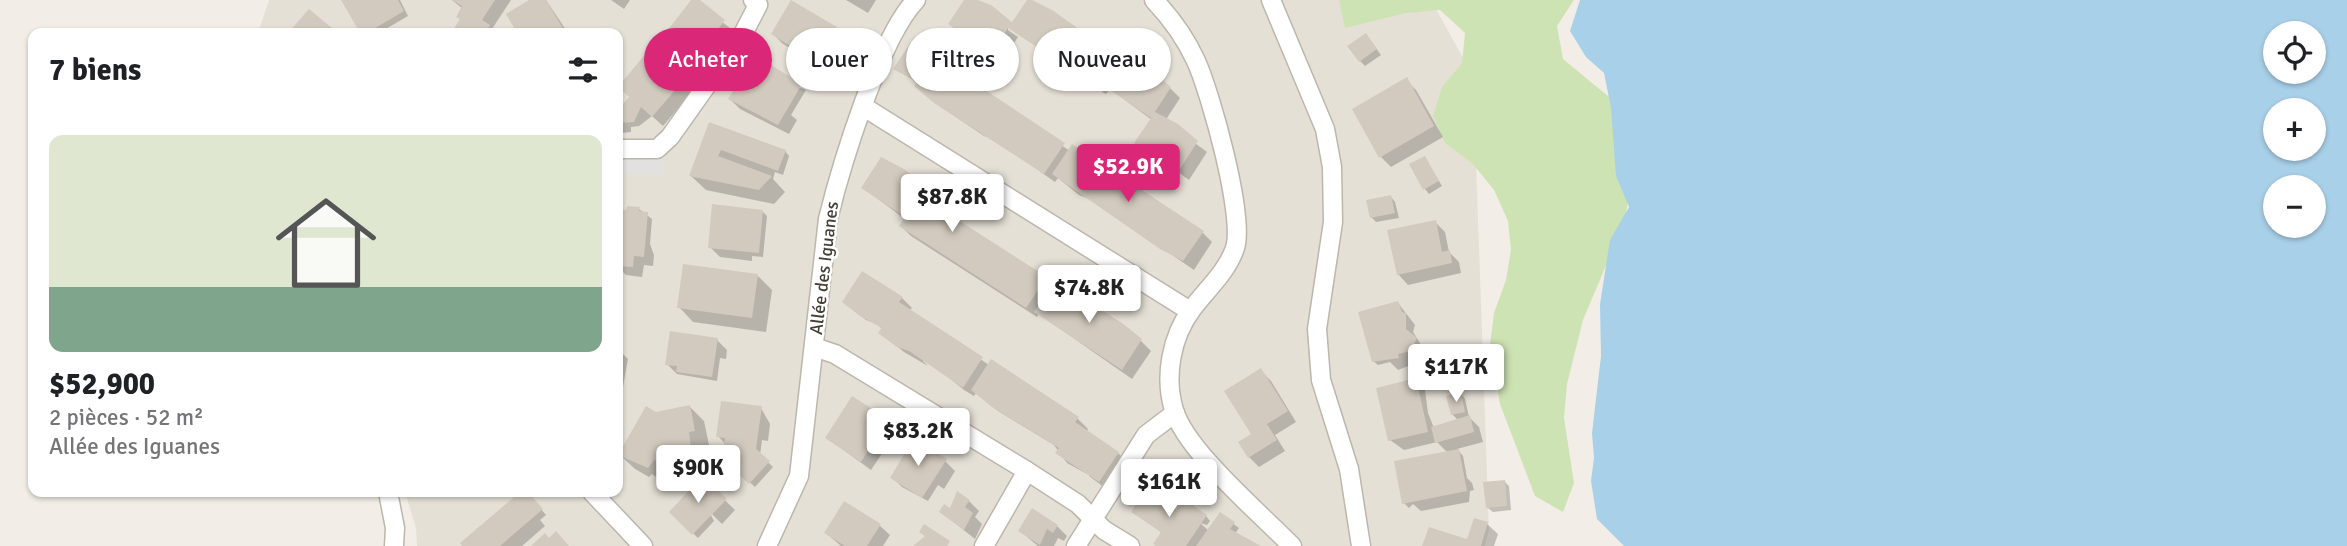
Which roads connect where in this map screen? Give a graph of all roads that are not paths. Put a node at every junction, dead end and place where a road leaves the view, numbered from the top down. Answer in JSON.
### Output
{"nodes":[{"id":1,"x":916,"y":0,"type":"edge"},
{"id":2,"x":1154,"y":0,"type":"edge"},
{"id":3,"x":1271,"y":0,"type":"edge"},
{"id":4,"x":756,"y":3,"type":"edge"},
{"id":5,"x":864,"y":107,"type":"junction"},
{"id":6,"x":623,"y":149,"type":"edge"},
{"id":7,"x":1189,"y":312,"type":"junction"},
{"id":8,"x":814,"y":347,"type":"junction"},
{"id":9,"x":1175,"y":413,"type":"junction"},
{"id":10,"x":1027,"y":471,"type":"junction"},
{"id":11,"x":389,"y":497,"type":"edge"},
{"id":12,"x":597,"y":497,"type":"edge"},
{"id":13,"x":1093,"y":518,"type":"junction"},
{"id":14,"x":394,"y":546,"type":"edge"},
{"id":15,"x":643,"y":546,"type":"edge"},
{"id":16,"x":767,"y":546,"type":"edge"},
{"id":17,"x":984,"y":546,"type":"edge"},
{"id":18,"x":1076,"y":546,"type":"edge"},
{"id":19,"x":1130,"y":546,"type":"edge"},
{"id":20,"x":1293,"y":546,"type":"edge"},
{"id":21,"x":1361,"y":546,"type":"edge"}],
"edges":[{"from":1,"to":5,"type":"street","name":"Allée des Iguanes"},
{"from":2,"to":7,"type":"street"},
{"from":3,"to":21,"type":"street"},
{"from":4,"to":6,"type":"street"},
{"from":5,"to":7,"type":"street"},
{"from":5,"to":8,"type":"street","name":"Allée des Iguanes"},
{"from":7,"to":9,"type":"street"},
{"from":8,"to":10,"type":"street"},
{"from":8,"to":16,"type":"street","name":"Allée des Iguanes"},
{"from":9,"to":13,"type":"street"},
{"from":9,"to":20,"type":"street"},
{"from":10,"to":13,"type":"street"},
{"from":10,"to":17,"type":"street"},
{"from":11,"to":14,"type":"street"},
{"from":12,"to":15,"type":"street"},
{"from":13,"to":18,"type":"street"},
{"from":13,"to":19,"type":"street"}]}
